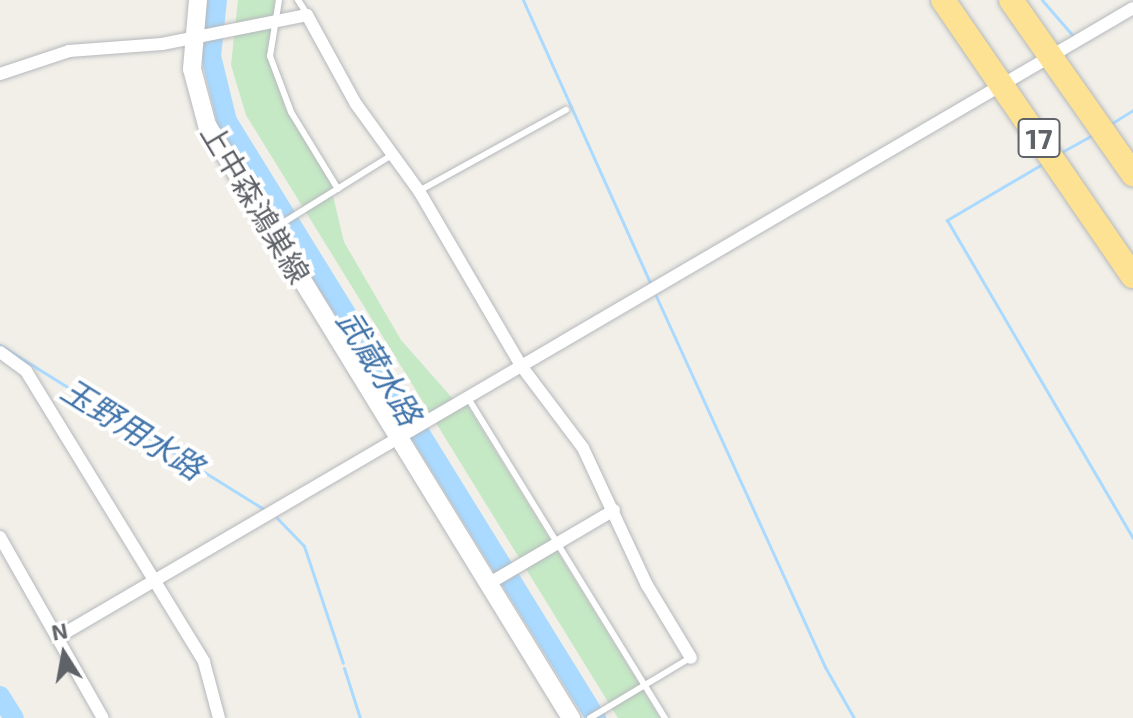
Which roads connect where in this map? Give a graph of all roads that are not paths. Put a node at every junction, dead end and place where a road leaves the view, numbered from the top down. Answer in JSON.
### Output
{"nodes":[{"id":1,"x":198,"y":0,"type":"edge"},
{"id":2,"x":279,"y":0,"type":"edge"},
{"id":3,"x":298,"y":0,"type":"edge"},
{"id":4,"x":943,"y":0,"type":"edge"},
{"id":5,"x":1011,"y":0,"type":"edge"},
{"id":6,"x":1133,"y":8,"type":"edge"},
{"id":7,"x":307,"y":15,"type":"junction"},
{"id":8,"x":273,"y":22,"type":"junction"},
{"id":9,"x":196,"y":36,"type":"junction"},
{"id":10,"x":1052,"y":59,"type":"junction"},
{"id":11,"x":0,"y":74,"type":"edge"},
{"id":12,"x":1004,"y":87,"type":"junction"},
{"id":13,"x":566,"y":110,"type":"dead end"},
{"id":14,"x":392,"y":155,"type":"junction"},
{"id":15,"x":1133,"y":174,"type":"edge"},
{"id":16,"x":338,"y":189,"type":"junction"},
{"id":17,"x":419,"y":191,"type":"junction"},
{"id":18,"x":275,"y":228,"type":"junction"},
{"id":19,"x":1133,"y":276,"type":"edge"},
{"id":20,"x":0,"y":352,"type":"edge"},
{"id":21,"x":522,"y":367,"type":"junction"},
{"id":22,"x":468,"y":398,"type":"junction"},
{"id":23,"x":404,"y":438,"type":"junction"},
{"id":24,"x":614,"y":510,"type":"junction"},
{"id":25,"x":0,"y":537,"type":"edge"},
{"id":26,"x":556,"y":544,"type":"junction"},
{"id":27,"x":492,"y":581,"type":"junction"},
{"id":28,"x":156,"y":582,"type":"junction"},
{"id":29,"x":58,"y":637,"type":"junction"},
{"id":30,"x":691,"y":658,"type":"joint"},
{"id":31,"x":644,"y":685,"type":"junction"},
{"id":32,"x":103,"y":718,"type":"edge"},
{"id":33,"x":219,"y":718,"type":"edge"},
{"id":34,"x":571,"y":718,"type":"edge"},
{"id":35,"x":590,"y":718,"type":"edge"},
{"id":36,"x":665,"y":718,"type":"edge"}],
"edges":[{"from":1,"to":9,"type":"main road","name":"上中森鴻巣線"},
{"from":2,"to":8,"type":"lane"},
{"from":3,"to":7,"type":"lane"},
{"from":4,"to":12,"type":"highway","number":"17"},
{"from":5,"to":10,"type":"highway","number":"17"},
{"from":6,"to":10,"type":"street"},
{"from":7,"to":8,"type":"street"},
{"from":7,"to":14,"type":"street"},
{"from":8,"to":9,"type":"street"},
{"from":8,"to":16,"type":"lane"},
{"from":9,"to":11,"type":"street"},
{"from":9,"to":18,"type":"main road","name":"上中森鴻巣線"},
{"from":10,"to":12,"type":"street"},
{"from":10,"to":15,"type":"highway","number":"17"},
{"from":12,"to":19,"type":"highway","number":"17"},
{"from":12,"to":21,"type":"street"},
{"from":13,"to":17,"type":"lane"},
{"from":14,"to":16,"type":"lane"},
{"from":14,"to":17,"type":"street"},
{"from":16,"to":18,"type":"lane"},
{"from":17,"to":21,"type":"street"},
{"from":18,"to":23,"type":"main road","name":"上中森鴻巣線"},
{"from":20,"to":28,"type":"street"},
{"from":21,"to":22,"type":"street"},
{"from":21,"to":24,"type":"street"},
{"from":22,"to":23,"type":"street"},
{"from":22,"to":26,"type":"lane"},
{"from":23,"to":27,"type":"main road","name":"上中森鴻巣線"},
{"from":23,"to":28,"type":"street"},
{"from":24,"to":26,"type":"street"},
{"from":24,"to":30,"type":"street"},
{"from":25,"to":29,"type":"street"},
{"from":26,"to":27,"type":"street"},
{"from":26,"to":31,"type":"lane"},
{"from":27,"to":34,"type":"main road","name":"上中森鴻巣線"},
{"from":28,"to":29,"type":"street"},
{"from":28,"to":33,"type":"street"},
{"from":29,"to":32,"type":"street"},
{"from":30,"to":31,"type":"lane"},
{"from":31,"to":35,"type":"lane"},
{"from":31,"to":36,"type":"lane"}]}
